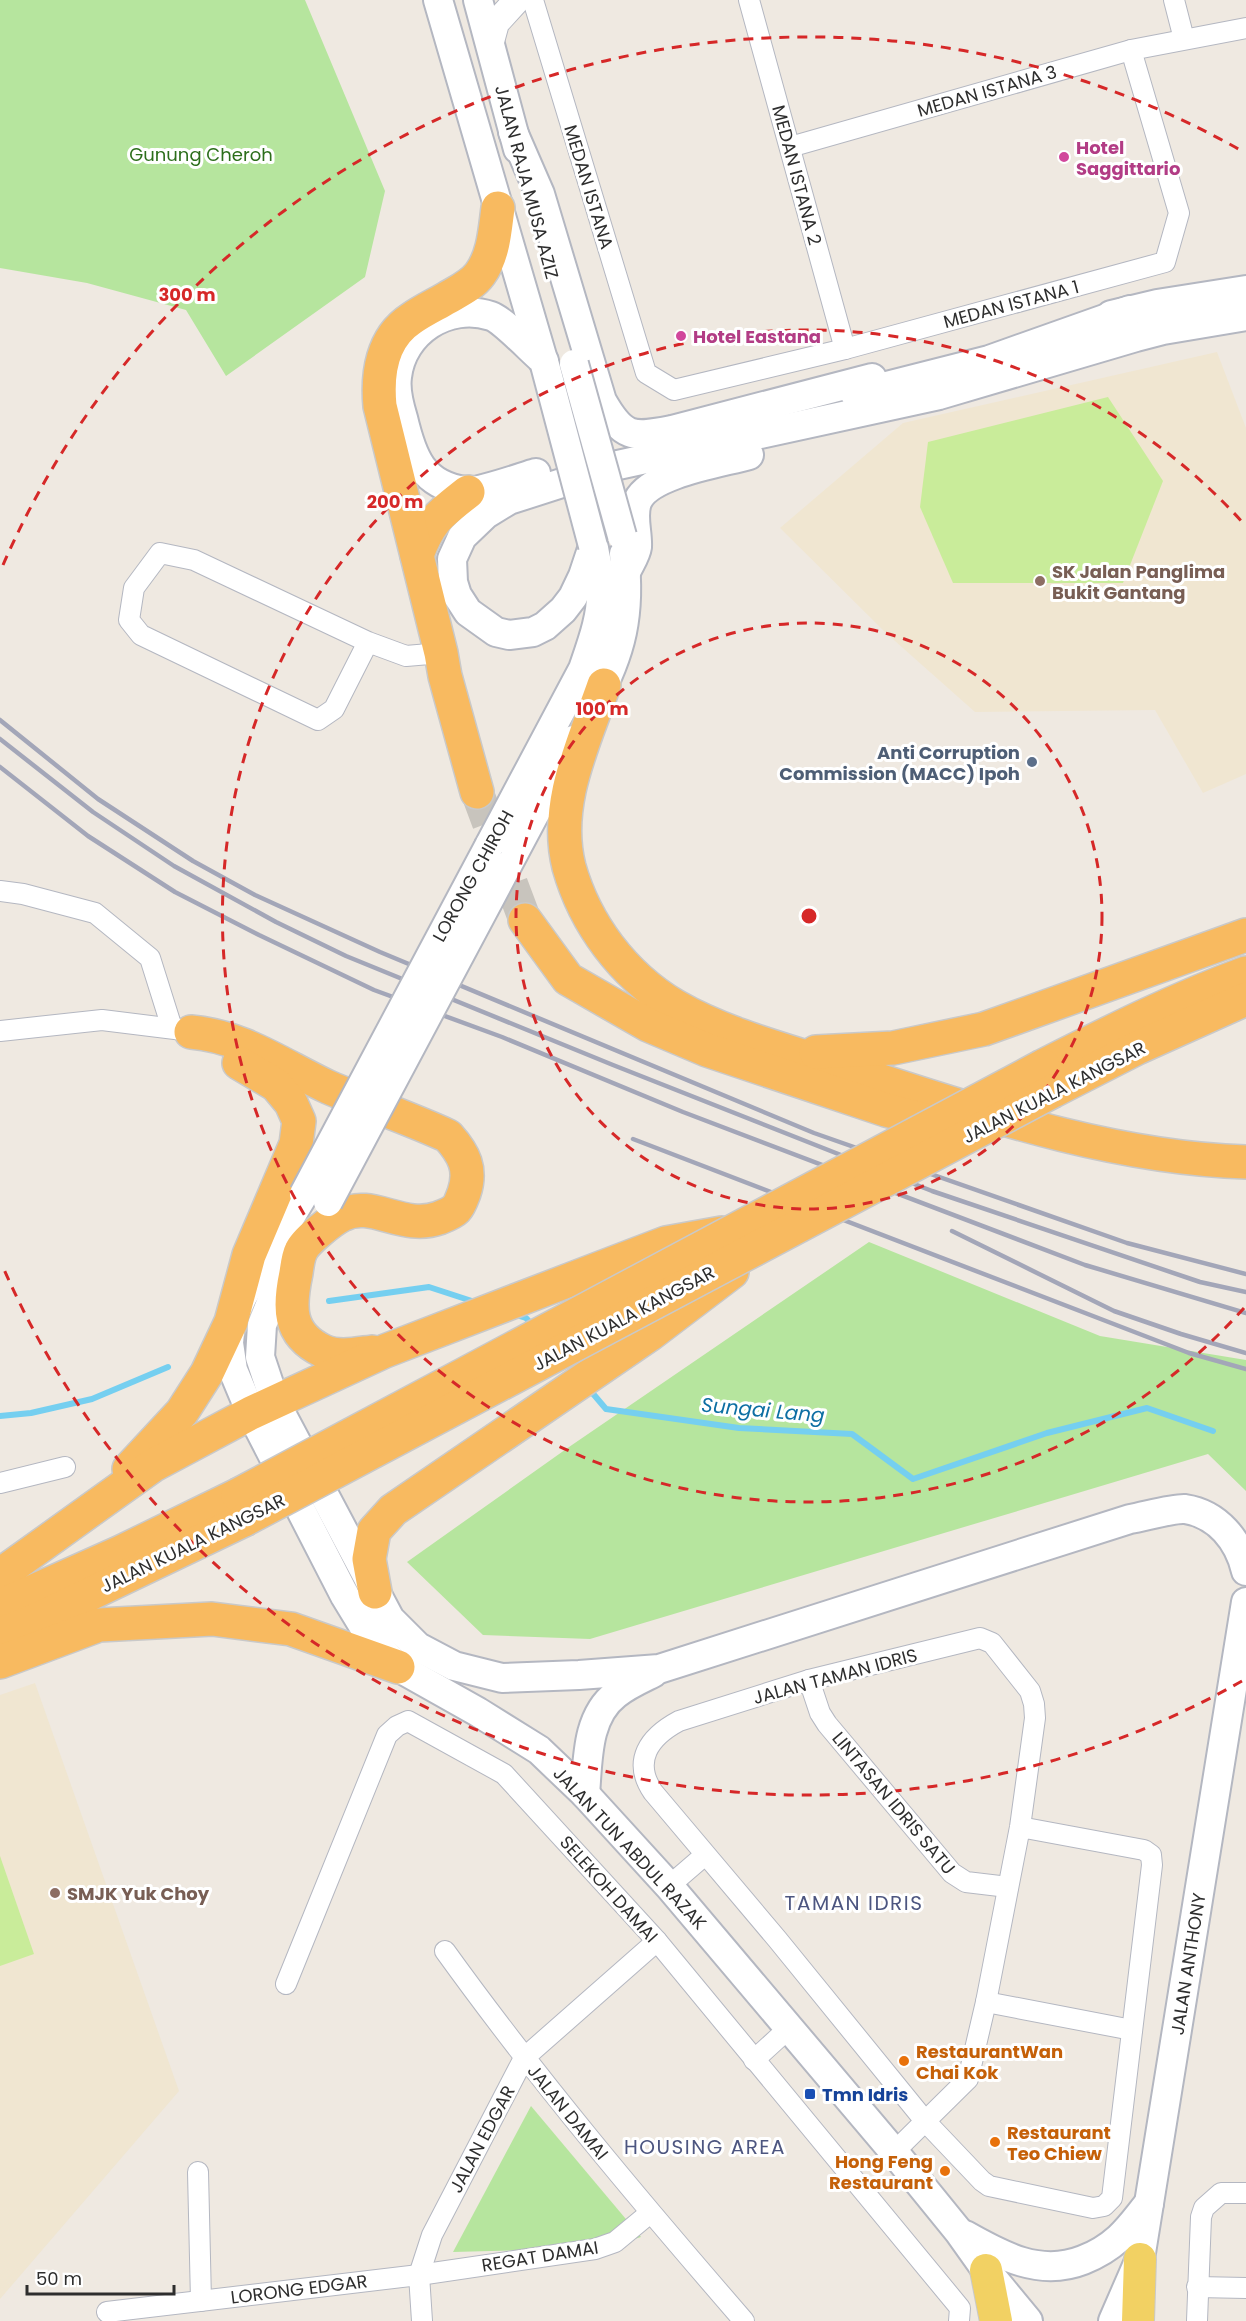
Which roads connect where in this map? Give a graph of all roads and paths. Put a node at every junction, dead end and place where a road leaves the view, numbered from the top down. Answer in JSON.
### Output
{"nodes":[{"id":1,"x":438,"y":0,"type":"edge"},
{"id":2,"x":478,"y":0,"type":"edge"},
{"id":3,"x":517,"y":0,"type":"edge"},
{"id":4,"x":533,"y":0,"type":"edge"},
{"id":5,"x":749,"y":0,"type":"edge"},
{"id":6,"x":1174,"y":0,"type":"edge"},
{"id":7,"x":1246,"y":28,"type":"edge"},
{"id":8,"x":1184,"y":39,"type":"junction"},
{"id":9,"x":490,"y":45,"type":"junction"},
{"id":10,"x":1131,"y":50,"type":"junction"},
{"id":11,"x":513,"y":132,"type":"junction"},
{"id":12,"x":790,"y":147,"type":"junction"},
{"id":13,"x":498,"y":208,"type":"junction"},
{"id":14,"x":1246,"y":290,"type":"edge"},
{"id":15,"x":1130,"y":310,"type":"junction"},
{"id":16,"x":1246,"y":316,"type":"edge"},
{"id":17,"x":845,"y":349,"type":"junction"},
{"id":18,"x":544,"y":363,"type":"junction"},
{"id":19,"x":646,"y":373,"type":"joint"},
{"id":20,"x":939,"y":395,"type":"junction"},
{"id":21,"x":468,"y":492,"type":"junction"},
{"id":22,"x":593,"y":546,"type":"junction"},
{"id":23,"x":417,"y":555,"type":"junction"},
{"id":24,"x":626,"y":572,"type":"junction"},
{"id":25,"x":368,"y":642,"type":"junction"},
{"id":26,"x":441,"y":653,"type":"junction"},
{"id":27,"x":604,"y":685,"type":"junction"},
{"id":28,"x":477,"y":792,"type":"tunnel mouth"},
{"id":29,"x":498,"y":856,"type":"junction"},
{"id":30,"x":0,"y":891,"type":"edge"},
{"id":31,"x":525,"y":920,"type":"tunnel mouth"},
{"id":32,"x":1246,"y":935,"type":"edge"},
{"id":33,"x":1246,"y":973,"type":"edge"},
{"id":34,"x":1246,"y":999,"type":"edge"},
{"id":35,"x":1246,"y":1016,"type":"edge"},
{"id":36,"x":181,"y":1030,"type":"junction"},
{"id":37,"x":0,"y":1031,"type":"edge"},
{"id":38,"x":1137,"y":1048,"type":"junction"},
{"id":39,"x":796,"y":1053,"type":"junction"},
{"id":40,"x":1048,"y":1078,"type":"junction"},
{"id":41,"x":1246,"y":1162,"type":"edge"},
{"id":42,"x":1246,"y":1184,"type":"edge"},
{"id":43,"x":316,"y":1198,"type":"junction"},
{"id":44,"x":734,"y":1231,"type":"junction"},
{"id":45,"x":774,"y":1239,"type":"junction"},
{"id":46,"x":301,"y":1249,"type":"junction"},
{"id":47,"x":231,"y":1322,"type":"junction"},
{"id":48,"x":385,"y":1351,"type":"junction"},
{"id":49,"x":263,"y":1407,"type":"junction"},
{"id":50,"x":65,"y":1467,"type":"dead end"},
{"id":51,"x":0,"y":1483,"type":"edge"},
{"id":52,"x":91,"y":1509,"type":"junction"},
{"id":53,"x":1246,"y":1571,"type":"edge"},
{"id":54,"x":0,"y":1575,"type":"edge"},
{"id":55,"x":375,"y":1592,"type":"junction"},
{"id":56,"x":1246,"y":1602,"type":"edge"},
{"id":57,"x":0,"y":1606,"type":"edge"},
{"id":58,"x":0,"y":1635,"type":"edge"},
{"id":59,"x":0,"y":1662,"type":"edge"},
{"id":60,"x":398,"y":1667,"type":"junction"},
{"id":61,"x":659,"y":1669,"type":"junction"},
{"id":62,"x":809,"y":1680,"type":"junction"},
{"id":63,"x":585,"y":1794,"type":"junction"},
{"id":64,"x":1020,"y":1827,"type":"junction"},
{"id":65,"x":705,"y":1854,"type":"junction"},
{"id":66,"x":669,"y":1886,"type":"junction"},
{"id":67,"x":1008,"y":1887,"type":"junction"},
{"id":68,"x":657,"y":1941,"type":"junction"},
{"id":69,"x":446,"y":1951,"type":"dead end"},
{"id":70,"x":286,"y":1984,"type":"dead end"},
{"id":71,"x":986,"y":2002,"type":"junction"},
{"id":72,"x":789,"y":2028,"type":"junction"},
{"id":73,"x":1132,"y":2030,"type":"junction"},
{"id":74,"x":524,"y":2058,"type":"junction"},
{"id":75,"x":754,"y":2060,"type":"junction"},
{"id":76,"x":925,"y":2121,"type":"junction"},
{"id":77,"x":894,"y":2152,"type":"junction"},
{"id":78,"x":198,"y":2172,"type":"dead end"},
{"id":79,"x":1246,"y":2192,"type":"edge"},
{"id":80,"x":1149,"y":2204,"type":"junction"},
{"id":81,"x":650,"y":2213,"type":"junction"},
{"id":82,"x":959,"y":2232,"type":"junction"},
{"id":83,"x":1140,"y":2259,"type":"junction"},
{"id":84,"x":986,"y":2270,"type":"junction"},
{"id":85,"x":418,"y":2275,"type":"junction"},
{"id":86,"x":1197,"y":2287,"type":"junction"},
{"id":87,"x":1246,"y":2288,"type":"edge"},
{"id":88,"x":201,"y":2301,"type":"junction"},
{"id":89,"x":107,"y":2312,"type":"dead end"},
{"id":90,"x":422,"y":2321,"type":"edge"},
{"id":91,"x":744,"y":2321,"type":"edge"},
{"id":92,"x":959,"y":2321,"type":"edge"},
{"id":93,"x":996,"y":2321,"type":"edge"},
{"id":94,"x":1028,"y":2321,"type":"edge"},
{"id":95,"x":1113,"y":2321,"type":"edge"},
{"id":96,"x":1138,"y":2321,"type":"edge"},
{"id":97,"x":1197,"y":2321,"type":"edge"}],
"edges":[{"from":1,"to":13,"type":"main road","name":"JALAN RAJA MUSA AZIZ"},
{"from":2,"to":9,"type":"main road","name":"JALAN RAJA MUSA AZIZ"},
{"from":3,"to":9,"type":"street"},
{"from":4,"to":19,"type":"street","name":"MEDAN ISTANA"},
{"from":5,"to":12,"type":"street","name":"MEDAN ISTANA 2"},
{"from":6,"to":8,"type":"street"},
{"from":7,"to":8,"type":"street","name":"MEDAN ISTANA 3"},
{"from":8,"to":10,"type":"street","name":"MEDAN ISTANA 3"},
{"from":9,"to":11,"type":"main road","name":"JALAN RAJA MUSA AZIZ"},
{"from":10,"to":12,"type":"street","name":"MEDAN ISTANA 3"},
{"from":10,"to":17,"type":"street","name":"MEDAN ISTANA 1"},
{"from":11,"to":15,"type":"main road"},
{"from":11,"to":24,"type":"main road","name":"JALAN RAJA MUSA AZIZ","bridge":true},
{"from":12,"to":17,"type":"street","name":"MEDAN ISTANA 2"},
{"from":13,"to":18,"type":"main road","name":"JALAN RAJA MUSA AZIZ"},
{"from":13,"to":23,"type":"highway"},
{"from":14,"to":15,"type":"main road"},
{"from":15,"to":21,"type":"main road"},
{"from":16,"to":20,"type":"main road"},
{"from":17,"to":19,"type":"street","name":"MEDAN ISTANA 1"},
{"from":18,"to":21,"type":"main road"},
{"from":18,"to":22,"type":"main road","name":"LORONG CHIROH","bridge":true},
{"from":20,"to":22,"type":"main road"},
{"from":20,"to":24,"type":"main road"},
{"from":21,"to":23,"type":"highway"},
{"from":22,"to":29,"type":"main road","name":"LORONG CHIROH"},
{"from":23,"to":26,"type":"highway"},
{"from":24,"to":27,"type":"main road","name":"LORONG CHIROH"},
{"from":25,"to":25,"type":"street"},
{"from":25,"to":26,"type":"street"},
{"from":26,"to":28,"type":"highway"},
{"from":27,"to":29,"type":"main road","name":"LORONG CHIROH"},
{"from":27,"to":39,"type":"highway"},
{"from":29,"to":43,"type":"main road","name":"LORONG CHIROH","bridge":true},
{"from":30,"to":36,"type":"street"},
{"from":31,"to":42,"type":"highway"},
{"from":32,"to":39,"type":"highway"},
{"from":33,"to":40,"type":"highway","name":"JALAN KUALA KANGSAR"},
{"from":34,"to":38,"type":"highway","name":"JALAN KUALA KANGSAR"},
{"from":35,"to":38,"type":"highway"},
{"from":36,"to":37,"type":"street"},
{"from":36,"to":46,"type":"highway"},
{"from":36,"to":47,"type":"highway"},
{"from":38,"to":40,"type":"highway","name":"JALAN KUALA KANGSAR"},
{"from":39,"to":41,"type":"highway"},
{"from":40,"to":44,"type":"highway","name":"JALAN KUALA KANGSAR","bridge":true},
{"from":40,"to":45,"type":"highway","name":"JALAN KUALA KANGSAR","bridge":true},
{"from":43,"to":46,"type":"main road","name":"JALAN TUN ABDUL RAZAK"},
{"from":43,"to":47,"type":"main road","name":"JALAN TUN ABDUL RAZAK"},
{"from":44,"to":48,"type":"highway","bridge":true},
{"from":44,"to":57,"type":"highway","name":"JALAN KUALA KANGSAR","bridge":true},
{"from":45,"to":55,"type":"highway","bridge":true},
{"from":45,"to":58,"type":"highway","name":"JALAN KUALA KANGSAR","bridge":true},
{"from":46,"to":48,"type":"highway"},
{"from":46,"to":49,"type":"main road","name":"JALAN TUN ABDUL RAZAK"},
{"from":47,"to":49,"type":"main road","name":"JALAN TUN ABDUL RAZAK"},
{"from":47,"to":52,"type":"highway"},
{"from":48,"to":49,"type":"highway"},
{"from":49,"to":52,"type":"highway"},
{"from":49,"to":55,"type":"main road"},
{"from":49,"to":60,"type":"main road","name":"JALAN TUN ABDUL RAZAK"},
{"from":50,"to":51,"type":"street"},
{"from":52,"to":54,"type":"highway"},
{"from":53,"to":61,"type":"main road"},
{"from":55,"to":61,"type":"main road"},
{"from":56,"to":80,"type":"main road","name":"JALAN ANTHONY"},
{"from":59,"to":60,"type":"highway"},
{"from":60,"to":63,"type":"main road","name":"JALAN TUN ABDUL RAZAK"},
{"from":61,"to":63,"type":"main road"},
{"from":62,"to":64,"type":"street","name":"JALAN TAMAN IDRIS"},
{"from":62,"to":65,"type":"street","name":"JALAN TAMAN IDRIS"},
{"from":62,"to":67,"type":"street","name":"LINTASAN IDRIS SATU"},
{"from":63,"to":66,"type":"main road","name":"JALAN TUN ABDUL RAZAK"},
{"from":64,"to":67,"type":"street","name":"JALAN TAMAN IDRIS"},
{"from":64,"to":73,"type":"street"},
{"from":65,"to":66,"type":"street"},
{"from":65,"to":76,"type":"street","name":"JALAN TAMAN IDRIS"},
{"from":66,"to":72,"type":"main road","name":"JALAN TUN ABDUL RAZAK"},
{"from":67,"to":71,"type":"street","name":"JALAN TAMAN IDRIS"},
{"from":68,"to":70,"type":"street","name":"SELEKOH DAMAI"},
{"from":68,"to":74,"type":"street","name":"JALAN EDGAR"},
{"from":68,"to":75,"type":"street","name":"SELEKOH DAMAI"},
{"from":69,"to":74,"type":"street","name":"JALAN DAMAI"},
{"from":71,"to":73,"type":"street"},
{"from":71,"to":76,"type":"street","name":"JALAN TAMAN IDRIS"},
{"from":72,"to":75,"type":"street"},
{"from":72,"to":77,"type":"main road","name":"JALAN TUN ABDUL RAZAK"},
{"from":73,"to":76,"type":"street"},
{"from":74,"to":81,"type":"street","name":"JALAN DAMAI"},
{"from":74,"to":85,"type":"street","name":"JALAN EDGAR"},
{"from":75,"to":92,"type":"street","name":"SELEKOH DAMAI"},
{"from":76,"to":77,"type":"street","name":"JALAN TAMAN IDRIS"},
{"from":77,"to":82,"type":"main road","name":"JALAN TUN ABDUL RAZAK"},
{"from":78,"to":88,"type":"street"},
{"from":79,"to":86,"type":"street"},
{"from":80,"to":82,"type":"main road"},
{"from":80,"to":83,"type":"main road","name":"JALAN ANTHONY"},
{"from":81,"to":85,"type":"street","name":"REGAT DAMAI"},
{"from":81,"to":91,"type":"street","name":"JALAN DAMAI"},
{"from":82,"to":84,"type":"main road","name":"JALAN TUN ABDUL RAZAK"},
{"from":83,"to":95,"type":"main road","name":"JALAN ANTHONY"},
{"from":83,"to":96,"type":"main road"},
{"from":84,"to":93,"type":"main road"},
{"from":84,"to":94,"type":"main road","name":"JALAN TUN ABDUL RAZAK"},
{"from":85,"to":88,"type":"street","name":"LORONG EDGAR"},
{"from":85,"to":90,"type":"street","name":"JALAN EDGAR"},
{"from":86,"to":87,"type":"street"},
{"from":86,"to":97,"type":"street"},
{"from":88,"to":89,"type":"street","name":"LORONG EDGAR"}]}
